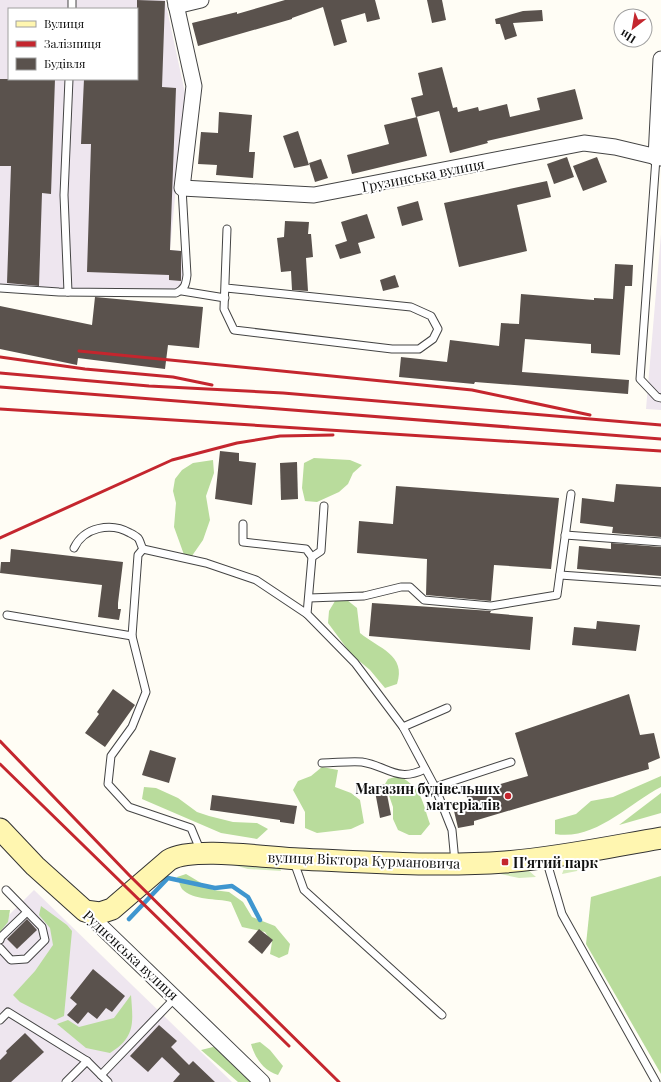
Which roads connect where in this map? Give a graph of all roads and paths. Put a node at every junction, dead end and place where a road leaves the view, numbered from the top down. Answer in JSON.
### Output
{"nodes":[{"id":1,"x":201,"y":0,"type":"edge"},
{"id":2,"x":176,"y":3,"type":"edge"},
{"id":3,"x":661,"y":59,"type":"edge"},
{"id":4,"x":69,"y":80,"type":"edge"},
{"id":5,"x":658,"y":158,"type":"edge"},
{"id":6,"x":182,"y":188,"type":"junction"},
{"id":7,"x":657,"y":194,"type":"edge"},
{"id":8,"x":227,"y":229,"type":"dead end"},
{"id":9,"x":0,"y":288,"type":"edge"},
{"id":10,"x":226,"y":288,"type":"junction"},
{"id":11,"x":182,"y":291,"type":"junction"},
{"id":12,"x":68,"y":292,"type":"junction"},
{"id":13,"x":225,"y":298,"type":"junction"},
{"id":14,"x":661,"y":398,"type":"edge"},
{"id":15,"x":571,"y":494,"type":"dead end"},
{"id":16,"x":324,"y":506,"type":"dead end"},
{"id":17,"x":243,"y":524,"type":"dead end"},
{"id":18,"x":565,"y":535,"type":"junction"},
{"id":19,"x":661,"y":542,"type":"edge"},
{"id":20,"x":74,"y":548,"type":"dead end"},
{"id":21,"x":143,"y":549,"type":"junction"},
{"id":22,"x":312,"y":557,"type":"junction"},
{"id":23,"x":560,"y":575,"type":"junction"},
{"id":24,"x":661,"y":582,"type":"edge"},
{"id":25,"x":309,"y":598,"type":"junction"},
{"id":26,"x":308,"y":614,"type":"junction"},
{"id":27,"x":7,"y":615,"type":"dead end"},
{"id":28,"x":132,"y":636,"type":"junction"},
{"id":29,"x":447,"y":708,"type":"dead end"},
{"id":30,"x":403,"y":727,"type":"junction"},
{"id":31,"x":511,"y":762,"type":"dead end"},
{"id":32,"x":322,"y":763,"type":"dead end"},
{"id":33,"x":425,"y":769,"type":"junction"},
{"id":34,"x":435,"y":787,"type":"junction"},
{"id":35,"x":0,"y":829,"type":"edge"},
{"id":36,"x":661,"y":838,"type":"edge"},
{"id":37,"x":202,"y":854,"type":"junction"},
{"id":38,"x":546,"y":857,"type":"junction"},
{"id":39,"x":294,"y":859,"type":"junction"},
{"id":40,"x":455,"y":864,"type":"junction"},
{"id":41,"x":6,"y":890,"type":"dead end"},
{"id":42,"x":85,"y":911,"type":"junction"},
{"id":43,"x":27,"y":912,"type":"junction"},
{"id":44,"x":0,"y":940,"type":"edge"},
{"id":45,"x":0,"y":948,"type":"edge"},
{"id":46,"x":176,"y":997,"type":"junction"},
{"id":47,"x":442,"y":1015,"type":"dead end"},
{"id":48,"x":0,"y":1020,"type":"edge"},
{"id":49,"x":87,"y":1061,"type":"junction"},
{"id":50,"x":101,"y":1075,"type":"junction"},
{"id":51,"x":66,"y":1082,"type":"edge"},
{"id":52,"x":108,"y":1082,"type":"edge"},
{"id":53,"x":262,"y":1082,"type":"edge"},
{"id":54,"x":656,"y":1082,"type":"edge"}],
"edges":[{"from":1,"to":2,"type":"street"},
{"from":2,"to":6,"type":"street"},
{"from":3,"to":5,"type":"street"},
{"from":4,"to":12,"type":"lane"},
{"from":5,"to":6,"type":"street","name":"Грузинська вулиця"},
{"from":5,"to":7,"type":"lane"},
{"from":6,"to":11,"type":"lane"},
{"from":7,"to":14,"type":"lane"},
{"from":8,"to":10,"type":"lane"},
{"from":9,"to":12,"type":"lane"},
{"from":10,"to":13,"type":"lane"},
{"from":10,"to":13,"type":"lane"},
{"from":11,"to":12,"type":"lane"},
{"from":11,"to":13,"type":"lane"},
{"from":15,"to":18,"type":"lane"},
{"from":16,"to":22,"type":"lane"},
{"from":17,"to":22,"type":"lane"},
{"from":18,"to":19,"type":"lane"},
{"from":18,"to":23,"type":"lane"},
{"from":20,"to":21,"type":"lane"},
{"from":21,"to":26,"type":"lane"},
{"from":21,"to":28,"type":"lane"},
{"from":22,"to":25,"type":"lane"},
{"from":23,"to":24,"type":"lane"},
{"from":23,"to":25,"type":"lane"},
{"from":25,"to":26,"type":"lane"},
{"from":26,"to":30,"type":"lane"},
{"from":27,"to":28,"type":"lane"},
{"from":28,"to":37,"type":"lane"},
{"from":29,"to":30,"type":"lane"},
{"from":30,"to":33,"type":"lane"},
{"from":31,"to":34,"type":"lane"},
{"from":32,"to":33,"type":"lane"},
{"from":33,"to":34,"type":"lane"},
{"from":34,"to":40,"type":"lane"},
{"from":35,"to":42,"type":"street","name":"Рудненська вулиця"},
{"from":36,"to":38,"type":"street","name":"вулиця Віктора Курмановича"},
{"from":37,"to":39,"type":"street","name":"вулиця Віктора Курмановича"},
{"from":37,"to":42,"type":"street","name":"вулиця Віктора Курмановича"},
{"from":38,"to":40,"type":"street","name":"вулиця Віктора Курмановича"},
{"from":38,"to":54,"type":"lane"},
{"from":39,"to":40,"type":"street","name":"вулиця Віктора Курмановича"},
{"from":39,"to":47,"type":"lane"},
{"from":41,"to":43,"type":"lane"},
{"from":42,"to":46,"type":"street","name":"Рудненська вулиця"},
{"from":43,"to":44,"type":"lane"},
{"from":43,"to":45,"type":"lane"},
{"from":46,"to":50,"type":"lane"},
{"from":46,"to":53,"type":"street","name":"Рудненська вулиця"},
{"from":48,"to":49,"type":"lane"},
{"from":49,"to":50,"type":"lane"},
{"from":49,"to":51,"type":"lane"},
{"from":50,"to":52,"type":"lane"}]}
